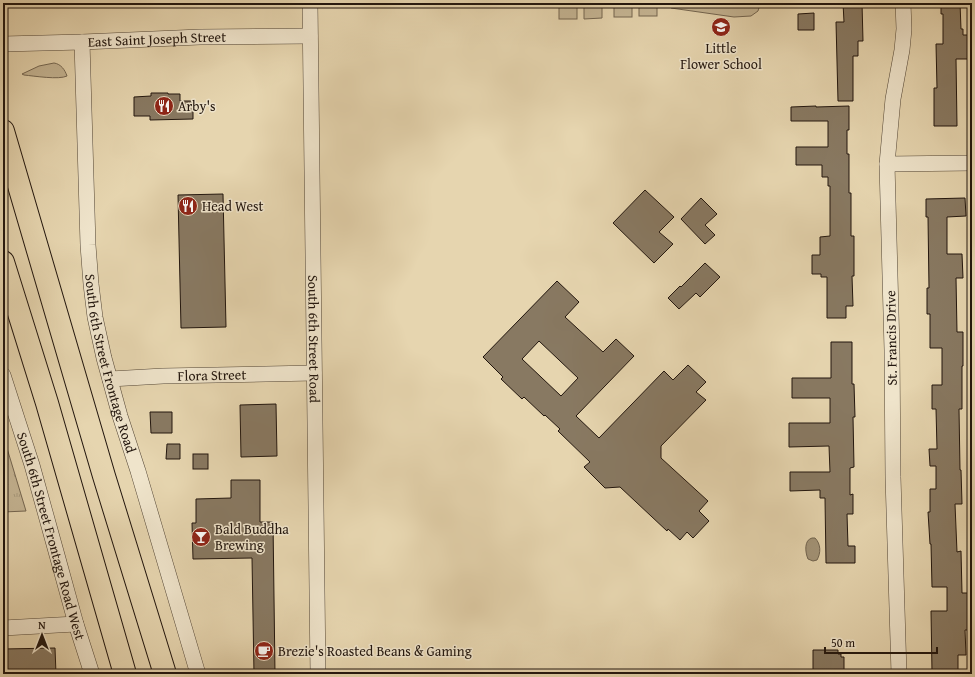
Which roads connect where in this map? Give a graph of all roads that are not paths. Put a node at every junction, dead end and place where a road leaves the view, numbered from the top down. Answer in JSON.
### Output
{"nodes":[{"id":1,"x":310,"y":3,"type":"edge"},
{"id":2,"x":903,"y":3,"type":"edge"},
{"id":3,"x":310,"y":36,"type":"junction"},
{"id":4,"x":82,"y":42,"type":"junction"},
{"id":5,"x":3,"y":44,"type":"edge"},
{"id":6,"x":3,"y":131,"type":"edge"},
{"id":7,"x":972,"y":163,"type":"edge"},
{"id":8,"x":887,"y":164,"type":"junction"},
{"id":9,"x":3,"y":262,"type":"edge"},
{"id":10,"x":314,"y":373,"type":"junction"},
{"id":11,"x":3,"y":374,"type":"edge"},
{"id":12,"x":110,"y":379,"type":"junction"},
{"id":13,"x":76,"y":624,"type":"junction"},
{"id":14,"x":3,"y":628,"type":"edge"},
{"id":15,"x":92,"y":674,"type":"edge"},
{"id":16,"x":125,"y":674,"type":"edge"},
{"id":17,"x":165,"y":674,"type":"edge"},
{"id":18,"x":198,"y":674,"type":"edge"},
{"id":19,"x":318,"y":674,"type":"edge"},
{"id":20,"x":899,"y":674,"type":"edge"}],
"edges":[{"from":1,"to":3,"type":"street","name":"South 6th Street Road"},
{"from":2,"to":8,"type":"street","name":"St. Francis Drive"},
{"from":3,"to":4,"type":"street","name":"East Saint Joseph Street"},
{"from":3,"to":10,"type":"street","name":"South 6th Street Road"},
{"from":4,"to":5,"type":"street","name":"East Saint Joseph Street"},
{"from":4,"to":12,"type":"street","name":"South 6th Street Frontage Road"},
{"from":6,"to":17,"type":"main road"},
{"from":7,"to":8,"type":"street"},
{"from":8,"to":20,"type":"street","name":"St. Francis Drive"},
{"from":9,"to":16,"type":"main road"},
{"from":10,"to":12,"type":"street","name":"Flora Street"},
{"from":10,"to":19,"type":"street","name":"South 6th Street Road"},
{"from":11,"to":13,"type":"street","name":"South 6th Street Frontage Road West"},
{"from":12,"to":18,"type":"street","name":"South 6th Street Frontage Road"},
{"from":13,"to":14,"type":"street"},
{"from":13,"to":15,"type":"street","name":"South 6th Street Frontage Road West"}]}
